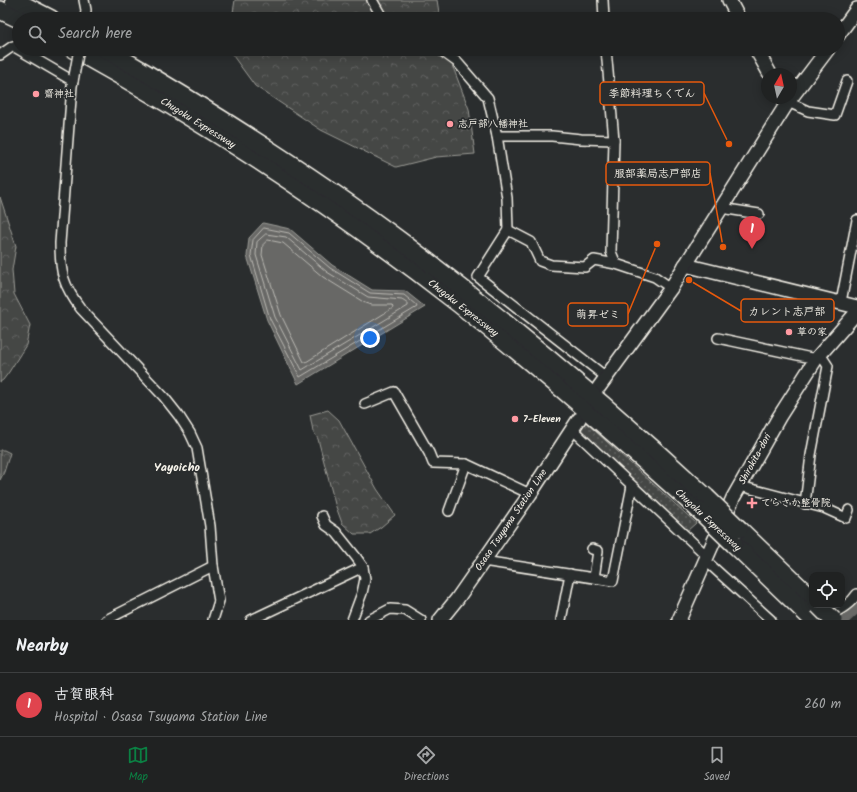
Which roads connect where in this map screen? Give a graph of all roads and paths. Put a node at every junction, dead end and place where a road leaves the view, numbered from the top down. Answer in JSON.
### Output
{"nodes":[{"id":1,"x":14,"y":0,"type":"edge"},
{"id":2,"x":84,"y":0,"type":"edge"},
{"id":3,"x":372,"y":0,"type":"edge"},
{"id":4,"x":603,"y":0,"type":"edge"},
{"id":5,"x":730,"y":0,"type":"edge"},
{"id":6,"x":857,"y":9,"type":"edge"},
{"id":7,"x":0,"y":10,"type":"edge"},
{"id":8,"x":37,"y":12,"type":"edge"},
{"id":9,"x":86,"y":12,"type":"edge"},
{"id":10,"x":379,"y":12,"type":"edge"},
{"id":11,"x":604,"y":12,"type":"edge"},
{"id":12,"x":736,"y":12,"type":"edge"},
{"id":13,"x":12,"y":16,"type":"edge"},
{"id":14,"x":845,"y":25,"type":"edge"},
{"id":15,"x":12,"y":47,"type":"edge"},
{"id":16,"x":0,"y":56,"type":"edge"},
{"id":17,"x":31,"y":56,"type":"edge"},
{"id":18,"x":78,"y":56,"type":"edge"},
{"id":19,"x":85,"y":56,"type":"edge"},
{"id":20,"x":117,"y":56,"type":"edge"},
{"id":21,"x":449,"y":56,"type":"edge"},
{"id":22,"x":607,"y":56,"type":"edge"},
{"id":23,"x":760,"y":56,"type":"edge"},
{"id":24,"x":822,"y":56,"type":"edge"},
{"id":25,"x":767,"y":68,"type":"edge"},
{"id":26,"x":74,"y":79,"type":"junction"},
{"id":27,"x":847,"y":81,"type":"dead end"},
{"id":28,"x":797,"y":88,"type":"edge"},
{"id":29,"x":785,"y":104,"type":"edge"},
{"id":30,"x":795,"y":104,"type":"edge"},
{"id":31,"x":497,"y":136,"type":"junction"},
{"id":32,"x":614,"y":140,"type":"junction"},
{"id":33,"x":721,"y":208,"type":"junction"},
{"id":34,"x":759,"y":214,"type":"dead end"},
{"id":35,"x":857,"y":220,"type":"edge"},
{"id":36,"x":508,"y":230,"type":"junction"},
{"id":37,"x":616,"y":264,"type":"junction"},
{"id":38,"x":685,"y":265,"type":"junction"},
{"id":39,"x":671,"y":288,"type":"junction"},
{"id":40,"x":841,"y":302,"type":"junction"},
{"id":41,"x":857,"y":307,"type":"edge"},
{"id":42,"x":857,"y":312,"type":"edge"},
{"id":43,"x":718,"y":338,"type":"dead end"},
{"id":44,"x":818,"y":356,"type":"junction"},
{"id":45,"x":603,"y":382,"type":"joint"},
{"id":46,"x":366,"y":404,"type":"dead end"},
{"id":47,"x":575,"y":424,"type":"joint"},
{"id":48,"x":466,"y":464,"type":"junction"},
{"id":49,"x":632,"y":486,"type":"junction"},
{"id":50,"x":740,"y":486,"type":"junction"},
{"id":51,"x":530,"y":494,"type":"junction"},
{"id":52,"x":703,"y":504,"type":"junction"},
{"id":53,"x":805,"y":504,"type":"junction"},
{"id":54,"x":849,"y":510,"type":"dead end"},
{"id":55,"x":449,"y":511,"type":"dead end"},
{"id":56,"x":322,"y":516,"type":"dead end"},
{"id":57,"x":592,"y":549,"type":"dead end"},
{"id":58,"x":706,"y":558,"type":"junction"},
{"id":59,"x":483,"y":561,"type":"junction"},
{"id":60,"x":213,"y":566,"type":"junction"},
{"id":61,"x":363,"y":567,"type":"junction"},
{"id":62,"x":570,"y":574,"type":"junction"},
{"id":63,"x":594,"y":578,"type":"junction"},
{"id":64,"x":857,"y":594,"type":"edge"},
{"id":65,"x":809,"y":605,"type":"edge"},
{"id":66,"x":812,"y":608,"type":"edge"},
{"id":67,"x":106,"y":620,"type":"edge"},
{"id":68,"x":213,"y":620,"type":"edge"},
{"id":69,"x":251,"y":620,"type":"edge"},
{"id":70,"x":352,"y":620,"type":"edge"},
{"id":71,"x":369,"y":620,"type":"edge"},
{"id":72,"x":421,"y":620,"type":"edge"},
{"id":73,"x":440,"y":620,"type":"edge"},
{"id":74,"x":562,"y":620,"type":"edge"},
{"id":75,"x":679,"y":620,"type":"edge"},
{"id":76,"x":771,"y":620,"type":"edge"},
{"id":77,"x":817,"y":620,"type":"edge"},
{"id":78,"x":833,"y":620,"type":"edge"}],
"edges":[{"from":1,"to":8,"type":"highway"},
{"from":2,"to":9,"type":"street"},
{"from":3,"to":10,"type":"street"},
{"from":4,"to":11,"type":"street"},
{"from":5,"to":12,"type":"main road"},
{"from":6,"to":14,"type":"main road"},
{"from":7,"to":13,"type":"highway"},
{"from":15,"to":16,"type":"street"},
{"from":17,"to":26,"type":"street"},
{"from":18,"to":26,"type":"street","bridge":true},
{"from":19,"to":52,"type":"highway","name":"Chugoku Expressway"},
{"from":20,"to":52,"type":"highway","name":"Chugoku Expressway"},
{"from":21,"to":31,"type":"street"},
{"from":22,"to":32,"type":"street"},
{"from":23,"to":25,"type":"main road"},
{"from":24,"to":28,"type":"main road"},
{"from":26,"to":60,"type":"street"},
{"from":27,"to":30,"type":"street"},
{"from":29,"to":33,"type":"main road"},
{"from":31,"to":32,"type":"street"},
{"from":31,"to":36,"type":"street"},
{"from":32,"to":37,"type":"street"},
{"from":33,"to":34,"type":"street"},
{"from":33,"to":38,"type":"main road"},
{"from":35,"to":40,"type":"street"},
{"from":36,"to":37,"type":"street"},
{"from":36,"to":45,"type":"street"},
{"from":37,"to":39,"type":"street"},
{"from":38,"to":39,"type":"main road"},
{"from":38,"to":40,"type":"main road"},
{"from":39,"to":45,"type":"main road"},
{"from":40,"to":41,"type":"main road"},
{"from":42,"to":44,"type":"main road","name":"Shirokita-dori"},
{"from":43,"to":44,"type":"street"},
{"from":44,"to":50,"type":"main road","name":"Shirokita-dori"},
{"from":44,"to":53,"type":"street"},
{"from":46,"to":48,"type":"street"},
{"from":47,"to":49,"type":"street"},
{"from":47,"to":51,"type":"main road","name":"Osasa Tsuyama Station Line"},
{"from":48,"to":51,"type":"street"},
{"from":48,"to":55,"type":"street"},
{"from":49,"to":58,"type":"street"},
{"from":49,"to":63,"type":"street"},
{"from":50,"to":53,"type":"street"},
{"from":50,"to":58,"type":"main road","name":"Shirokita-dori"},
{"from":51,"to":59,"type":"main road","name":"Osasa Tsuyama Station Line"},
{"from":52,"to":65,"type":"highway","name":"Chugoku Expressway","bridge":true},
{"from":53,"to":54,"type":"street"},
{"from":56,"to":61,"type":"street"},
{"from":57,"to":63,"type":"street"},
{"from":58,"to":75,"type":"main road","name":"Shirokita-dori"},
{"from":58,"to":76,"type":"street"},
{"from":59,"to":62,"type":"street"},
{"from":59,"to":73,"type":"main road","name":"Osasa Tsuyama Station Line"},
{"from":60,"to":67,"type":"street"},
{"from":60,"to":68,"type":"street"},
{"from":61,"to":69,"type":"street"},
{"from":61,"to":70,"type":"street"},
{"from":62,"to":63,"type":"street"},
{"from":62,"to":74,"type":"street"},
{"from":64,"to":77,"type":"street"},
{"from":66,"to":78,"type":"highway","name":"Chugoku Expressway","bridge":true},
{"from":71,"to":72,"type":"street"}]}
